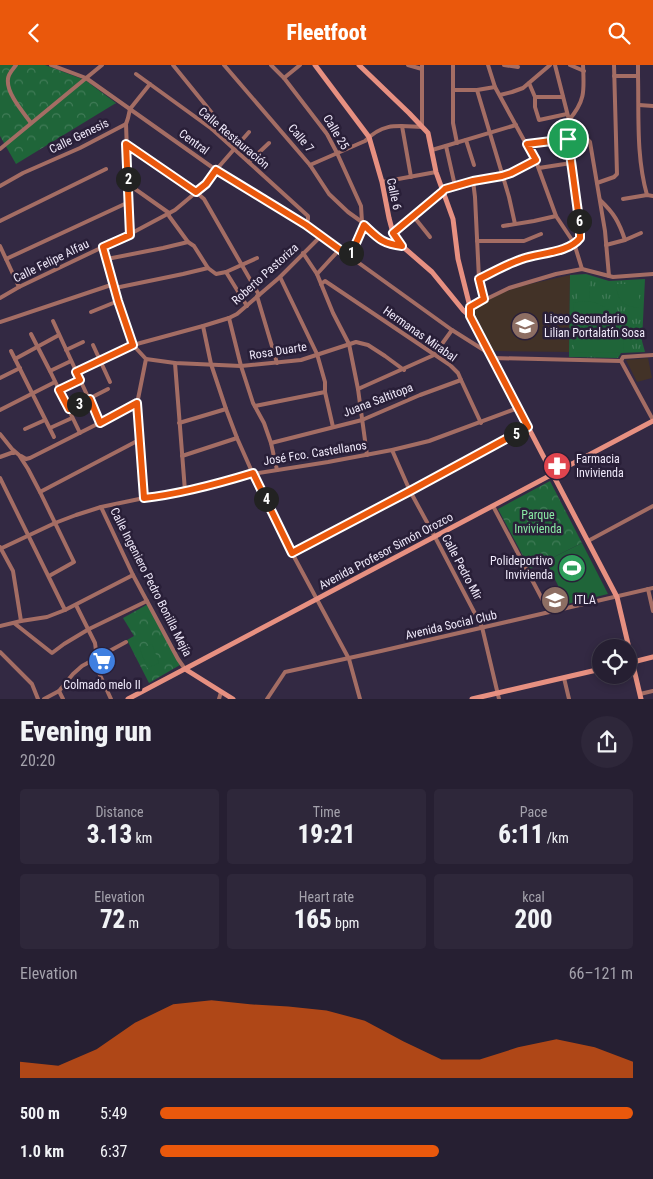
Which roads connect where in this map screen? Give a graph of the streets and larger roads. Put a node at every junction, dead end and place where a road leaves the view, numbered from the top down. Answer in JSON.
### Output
{"nodes":[{"id":1,"x":16,"y":65,"type":"edge"},
{"id":2,"x":51,"y":65,"type":"edge"},
{"id":3,"x":102,"y":65,"type":"edge"},
{"id":4,"x":173,"y":65,"type":"edge"},
{"id":5,"x":224,"y":65,"type":"edge"},
{"id":6,"x":271,"y":65,"type":"edge"},
{"id":7,"x":300,"y":65,"type":"edge"},
{"id":8,"x":315,"y":65,"type":"edge"},
{"id":9,"x":359,"y":65,"type":"edge"},
{"id":10,"x":408,"y":65,"type":"edge"},
{"id":11,"x":453,"y":65,"type":"edge"},
{"id":12,"x":488,"y":65,"type":"edge"},
{"id":13,"x":504,"y":65,"type":"edge"},
{"id":14,"x":550,"y":65,"type":"edge"},
{"id":15,"x":555,"y":65,"type":"edge"},
{"id":16,"x":570,"y":65,"type":"edge"},
{"id":17,"x":584,"y":65,"type":"edge"},
{"id":18,"x":614,"y":65,"type":"edge"},
{"id":19,"x":638,"y":65,"type":"edge"},
{"id":20,"x":422,"y":67,"type":"edge"},
{"id":21,"x":518,"y":67,"type":"dead end"},
{"id":22,"x":584,"y":71,"type":"junction"},
{"id":23,"x":136,"y":74,"type":"dead end"},
{"id":24,"x":614,"y":76,"type":"junction"},
{"id":25,"x":638,"y":76,"type":"junction"},
{"id":26,"x":86,"y":78,"type":"junction"},
{"id":27,"x":284,"y":78,"type":"junction"},
{"id":28,"x":529,"y":83,"type":"junction"},
{"id":29,"x":150,"y":84,"type":"junction"},
{"id":30,"x":495,"y":87,"type":"junction"},
{"id":31,"x":453,"y":90,"type":"junction"},
{"id":32,"x":477,"y":90,"type":"junction"},
{"id":33,"x":500,"y":95,"type":"junction"},
{"id":34,"x":535,"y":97,"type":"junction"},
{"id":35,"x":563,"y":97,"type":"junction"},
{"id":36,"x":639,"y":105,"type":"junction"},
{"id":37,"x":653,"y":106,"type":"edge"},
{"id":38,"x":130,"y":109,"type":"junction"},
{"id":39,"x":567,"y":114,"type":"junction"},
{"id":40,"x":569,"y":120,"type":"junction"},
{"id":41,"x":31,"y":123,"type":"junction"},
{"id":42,"x":126,"y":124,"type":"junction"},
{"id":43,"x":516,"y":125,"type":"junction"},
{"id":44,"x":402,"y":126,"type":"junction"},
{"id":45,"x":422,"y":127,"type":"junction"},
{"id":46,"x":212,"y":129,"type":"junction"},
{"id":47,"x":249,"y":132,"type":"dead end"},
{"id":48,"x":489,"y":133,"type":"junction"},
{"id":49,"x":369,"y":137,"type":"junction"},
{"id":50,"x":568,"y":139,"type":"junction"},
{"id":51,"x":466,"y":140,"type":"junction"},
{"id":52,"x":268,"y":143,"type":"dead end"},
{"id":53,"x":458,"y":143,"type":"junction"},
{"id":54,"x":126,"y":144,"type":"junction"},
{"id":55,"x":527,"y":144,"type":"junction"},
{"id":56,"x":446,"y":146,"type":"junction"},
{"id":57,"x":0,"y":149,"type":"edge"},
{"id":58,"x":234,"y":149,"type":"junction"},
{"id":59,"x":432,"y":150,"type":"junction"},
{"id":60,"x":338,"y":153,"type":"junction"},
{"id":61,"x":536,"y":160,"type":"junction"},
{"id":62,"x":249,"y":162,"type":"junction"},
{"id":63,"x":571,"y":163,"type":"junction"},
{"id":64,"x":310,"y":165,"type":"junction"},
{"id":65,"x":474,"y":165,"type":"dead end"},
{"id":66,"x":539,"y":168,"type":"junction"},
{"id":67,"x":106,"y":169,"type":"dead end"},
{"id":68,"x":216,"y":170,"type":"junction"},
{"id":69,"x":436,"y":172,"type":"junction"},
{"id":70,"x":502,"y":176,"type":"junction"},
{"id":71,"x":411,"y":177,"type":"junction"},
{"id":72,"x":473,"y":181,"type":"junction"},
{"id":73,"x":382,"y":183,"type":"junction"},
{"id":74,"x":597,"y":183,"type":"junction"},
{"id":75,"x":128,"y":184,"type":"junction"},
{"id":76,"x":0,"y":186,"type":"edge"},
{"id":77,"x":455,"y":186,"type":"junction"},
{"id":78,"x":444,"y":191,"type":"junction"},
{"id":79,"x":196,"y":192,"type":"junction"},
{"id":80,"x":647,"y":195,"type":"junction"},
{"id":81,"x":653,"y":196,"type":"edge"},
{"id":82,"x":623,"y":199,"type":"dead end"},
{"id":83,"x":600,"y":200,"type":"junction"},
{"id":84,"x":129,"y":202,"type":"junction"},
{"id":85,"x":169,"y":213,"type":"junction"},
{"id":86,"x":556,"y":216,"type":"junction"},
{"id":87,"x":414,"y":217,"type":"junction"},
{"id":88,"x":0,"y":221,"type":"edge"},
{"id":89,"x":363,"y":223,"type":"junction"},
{"id":90,"x":515,"y":224,"type":"junction"},
{"id":91,"x":306,"y":225,"type":"junction"},
{"id":92,"x":503,"y":226,"type":"dead end"},
{"id":93,"x":393,"y":233,"type":"junction"},
{"id":94,"x":642,"y":233,"type":"dead end"},
{"id":95,"x":540,"y":234,"type":"dead end"},
{"id":96,"x":130,"y":235,"type":"junction"},
{"id":97,"x":321,"y":236,"type":"junction"},
{"id":98,"x":430,"y":237,"type":"dead end"},
{"id":99,"x":625,"y":240,"type":"junction"},
{"id":100,"x":477,"y":241,"type":"junction"},
{"id":101,"x":188,"y":242,"type":"junction"},
{"id":102,"x":574,"y":243,"type":"junction"},
{"id":103,"x":606,"y":245,"type":"junction"},
{"id":104,"x":0,"y":246,"type":"edge"},
{"id":105,"x":402,"y":246,"type":"junction"},
{"id":106,"x":103,"y":247,"type":"junction"},
{"id":107,"x":340,"y":250,"type":"junction"},
{"id":108,"x":303,"y":253,"type":"junction"},
{"id":109,"x":350,"y":257,"type":"junction"},
{"id":110,"x":257,"y":258,"type":"dead end"},
{"id":111,"x":6,"y":259,"type":"junction"},
{"id":112,"x":107,"y":259,"type":"junction"},
{"id":113,"x":243,"y":265,"type":"junction"},
{"id":114,"x":208,"y":268,"type":"junction"},
{"id":115,"x":582,"y":269,"type":"junction"},
{"id":116,"x":226,"y":272,"type":"junction"},
{"id":117,"x":317,"y":274,"type":"junction"},
{"id":118,"x":653,"y":274,"type":"edge"},
{"id":119,"x":608,"y":276,"type":"junction"},
{"id":120,"x":280,"y":277,"type":"junction"},
{"id":121,"x":479,"y":279,"type":"junction"},
{"id":122,"x":323,"y":282,"type":"junction"},
{"id":123,"x":114,"y":286,"type":"junction"},
{"id":124,"x":19,"y":287,"type":"junction"},
{"id":125,"x":258,"y":296,"type":"junction"},
{"id":126,"x":0,"y":298,"type":"edge"},
{"id":127,"x":484,"y":299,"type":"junction"},
{"id":128,"x":118,"y":301,"type":"junction"},
{"id":129,"x":247,"y":306,"type":"junction"},
{"id":130,"x":470,"y":307,"type":"junction"},
{"id":131,"x":91,"y":312,"type":"dead end"},
{"id":132,"x":470,"y":316,"type":"junction"},
{"id":133,"x":229,"y":318,"type":"junction"},
{"id":134,"x":52,"y":321,"type":"dead end"},
{"id":135,"x":0,"y":322,"type":"edge"},
{"id":136,"x":203,"y":326,"type":"junction"},
{"id":137,"x":452,"y":330,"type":"junction"},
{"id":138,"x":31,"y":334,"type":"dead end"},
{"id":139,"x":59,"y":335,"type":"junction"},
{"id":140,"x":83,"y":342,"type":"dead end"},
{"id":141,"x":349,"y":344,"type":"junction"},
{"id":142,"x":93,"y":345,"type":"dead end"},
{"id":143,"x":133,"y":345,"type":"junction"},
{"id":144,"x":38,"y":347,"type":"junction"},
{"id":145,"x":66,"y":350,"type":"junction"},
{"id":146,"x":11,"y":351,"type":"dead end"},
{"id":147,"x":317,"y":354,"type":"junction"},
{"id":148,"x":434,"y":355,"type":"junction"},
{"id":149,"x":653,"y":355,"type":"edge"},
{"id":150,"x":491,"y":356,"type":"junction"},
{"id":151,"x":16,"y":359,"type":"junction"},
{"id":152,"x":146,"y":359,"type":"junction"},
{"id":153,"x":71,"y":361,"type":"junction"},
{"id":154,"x":100,"y":361,"type":"junction"},
{"id":155,"x":621,"y":361,"type":"junction"},
{"id":156,"x":175,"y":363,"type":"junction"},
{"id":157,"x":277,"y":363,"type":"junction"},
{"id":158,"x":211,"y":364,"type":"junction"},
{"id":159,"x":241,"y":366,"type":"junction"},
{"id":160,"x":20,"y":368,"type":"junction"},
{"id":161,"x":404,"y":370,"type":"junction"},
{"id":162,"x":50,"y":371,"type":"junction"},
{"id":163,"x":76,"y":372,"type":"junction"},
{"id":164,"x":0,"y":378,"type":"edge"},
{"id":165,"x":80,"y":380,"type":"junction"},
{"id":166,"x":462,"y":380,"type":"junction"},
{"id":167,"x":55,"y":382,"type":"junction"},
{"id":168,"x":110,"y":382,"type":"dead end"},
{"id":169,"x":108,"y":389,"type":"dead end"},
{"id":170,"x":358,"y":389,"type":"junction"},
{"id":171,"x":59,"y":390,"type":"junction"},
{"id":172,"x":325,"y":392,"type":"junction"},
{"id":173,"x":32,"y":393,"type":"junction"},
{"id":174,"x":90,"y":399,"type":"junction"},
{"id":175,"x":137,"y":403,"type":"junction"},
{"id":176,"x":256,"y":406,"type":"junction"},
{"id":177,"x":518,"y":408,"type":"junction"},
{"id":178,"x":69,"y":409,"type":"junction"},
{"id":179,"x":226,"y":409,"type":"junction"},
{"id":180,"x":0,"y":410,"type":"edge"},
{"id":181,"x":72,"y":418,"type":"junction"},
{"id":182,"x":45,"y":420,"type":"junction"},
{"id":183,"x":362,"y":420,"type":"junction"},
{"id":184,"x":653,"y":420,"type":"edge"},
{"id":185,"x":100,"y":423,"type":"junction"},
{"id":186,"x":179,"y":423,"type":"junction"},
{"id":187,"x":481,"y":423,"type":"junction"},
{"id":188,"x":333,"y":427,"type":"junction"},
{"id":189,"x":528,"y":427,"type":"junction"},
{"id":190,"x":50,"y":428,"type":"junction"},
{"id":191,"x":25,"y":429,"type":"dead end"},
{"id":192,"x":80,"y":433,"type":"junction"},
{"id":193,"x":0,"y":434,"type":"edge"},
{"id":194,"x":54,"y":437,"type":"dead end"},
{"id":195,"x":237,"y":438,"type":"junction"},
{"id":196,"x":139,"y":440,"type":"junction"},
{"id":197,"x":271,"y":443,"type":"junction"},
{"id":198,"x":392,"y":450,"type":"junction"},
{"id":199,"x":19,"y":455,"type":"junction"},
{"id":200,"x":368,"y":455,"type":"junction"},
{"id":201,"x":182,"y":456,"type":"junction"},
{"id":202,"x":0,"y":457,"type":"edge"},
{"id":203,"x":277,"y":470,"type":"junction"},
{"id":204,"x":253,"y":473,"type":"junction"},
{"id":205,"x":553,"y":474,"type":"junction"},
{"id":206,"x":0,"y":478,"type":"edge"},
{"id":207,"x":40,"y":491,"type":"junction"},
{"id":208,"x":185,"y":491,"type":"junction"},
{"id":209,"x":410,"y":491,"type":"junction"},
{"id":210,"x":144,"y":498,"type":"junction"},
{"id":211,"x":493,"y":506,"type":"junction"},
{"id":212,"x":653,"y":506,"type":"edge"},
{"id":213,"x":101,"y":507,"type":"junction"},
{"id":214,"x":55,"y":523,"type":"junction"},
{"id":215,"x":28,"y":535,"type":"junction"},
{"id":216,"x":435,"y":537,"type":"junction"},
{"id":217,"x":588,"y":541,"type":"junction"},
{"id":218,"x":0,"y":548,"type":"edge"},
{"id":219,"x":292,"y":553,"type":"junction"},
{"id":220,"x":133,"y":575,"type":"junction"},
{"id":221,"x":49,"y":577,"type":"junction"},
{"id":222,"x":650,"y":589,"type":"edge"},
{"id":223,"x":617,"y":597,"type":"junction"},
{"id":224,"x":318,"y":598,"type":"junction"},
{"id":225,"x":147,"y":601,"type":"junction"},
{"id":226,"x":76,"y":605,"type":"junction"},
{"id":227,"x":65,"y":611,"type":"junction"},
{"id":228,"x":549,"y":611,"type":"junction"},
{"id":229,"x":653,"y":611,"type":"edge"},
{"id":230,"x":21,"y":621,"type":"junction"},
{"id":231,"x":14,"y":623,"type":"junction"},
{"id":232,"x":0,"y":627,"type":"edge"},
{"id":233,"x":482,"y":627,"type":"junction"},
{"id":234,"x":89,"y":629,"type":"junction"},
{"id":235,"x":625,"y":639,"type":"edge"},
{"id":236,"x":126,"y":642,"type":"dead end"},
{"id":237,"x":0,"y":651,"type":"edge"},
{"id":238,"x":98,"y":657,"type":"junction"},
{"id":239,"x":653,"y":657,"type":"edge"},
{"id":240,"x":349,"y":659,"type":"junction"},
{"id":241,"x":637,"y":661,"type":"edge"},
{"id":242,"x":185,"y":669,"type":"junction"},
{"id":243,"x":592,"y":671,"type":"edge"},
{"id":244,"x":564,"y":678,"type":"junction"},
{"id":245,"x":637,"y":684,"type":"edge"},
{"id":246,"x":59,"y":691,"type":"junction"},
{"id":247,"x":653,"y":691,"type":"edge"},
{"id":248,"x":221,"y":692,"type":"junction"},
{"id":249,"x":498,"y":696,"type":"edge"},
{"id":250,"x":641,"y":697,"type":"edge"},
{"id":251,"x":38,"y":699,"type":"edge"},
{"id":252,"x":44,"y":699,"type":"edge"},
{"id":253,"x":63,"y":699,"type":"edge"},
{"id":254,"x":111,"y":699,"type":"edge"},
{"id":255,"x":128,"y":699,"type":"edge"},
{"id":256,"x":219,"y":699,"type":"edge"},
{"id":257,"x":234,"y":699,"type":"edge"},
{"id":258,"x":267,"y":699,"type":"edge"},
{"id":259,"x":360,"y":699,"type":"edge"},
{"id":260,"x":472,"y":699,"type":"edge"},
{"id":261,"x":569,"y":699,"type":"edge"}],
"edges":[{"from":1,"to":41,"type":"street"},
{"from":2,"to":26,"type":"street","name":"Central"},
{"from":3,"to":26,"type":"street"},
{"from":4,"to":46,"type":"street"},
{"from":5,"to":64,"type":"street","name":"Calle 7"},
{"from":6,"to":27,"type":"street","name":"Calle 25"},
{"from":7,"to":27,"type":"street"},
{"from":8,"to":49,"type":"street","name":"Calle 6"},
{"from":9,"to":45,"type":"street"},
{"from":10,"to":20,"type":"street"},
{"from":11,"to":31,"type":"street"},
{"from":12,"to":30,"type":"street"},
{"from":13,"to":21,"type":"street"},
{"from":14,"to":28,"type":"street"},
{"from":15,"to":35,"type":"street"},
{"from":16,"to":22,"type":"street"},
{"from":17,"to":22,"type":"street"},
{"from":18,"to":24,"type":"street"},
{"from":19,"to":25,"type":"street"},
{"from":20,"to":45,"type":"street"},
{"from":22,"to":40,"type":"street"},
{"from":23,"to":29,"type":"street","name":"Calle Restauración"},
{"from":24,"to":25,"type":"street"},
{"from":24,"to":74,"type":"street"},
{"from":25,"to":36,"type":"street"},
{"from":26,"to":38,"type":"street","name":"Central"},
{"from":26,"to":41,"type":"street"},
{"from":27,"to":60,"type":"street","name":"Calle 25"},
{"from":28,"to":33,"type":"street"},
{"from":28,"to":34,"type":"street"},
{"from":29,"to":38,"type":"street","name":"Calle Genesis"},
{"from":29,"to":46,"type":"street","name":"Calle Restauración"},
{"from":30,"to":32,"type":"street"},
{"from":30,"to":33,"type":"street"},
{"from":31,"to":32,"type":"street"},
{"from":31,"to":53,"type":"street"},
{"from":32,"to":48,"type":"street"},
{"from":33,"to":43,"type":"street"},
{"from":34,"to":35,"type":"street"},
{"from":34,"to":39,"type":"street"},
{"from":35,"to":39,"type":"street"},
{"from":36,"to":37,"type":"street"},
{"from":36,"to":80,"type":"street"},
{"from":38,"to":42,"type":"street","name":"Calle Genesis"},
{"from":38,"to":68,"type":"street","name":"Central"},
{"from":39,"to":40,"type":"street"},
{"from":40,"to":50,"type":"street"},
{"from":41,"to":57,"type":"street"},
{"from":42,"to":54,"type":"street"},
{"from":42,"to":76,"type":"street","name":"Calle Genesis"},
{"from":43,"to":48,"type":"street"},
{"from":43,"to":55,"type":"street"},
{"from":44,"to":45,"type":"street"},
{"from":44,"to":49,"type":"street"},
{"from":44,"to":71,"type":"street"},
{"from":45,"to":59,"type":"street"},
{"from":46,"to":58,"type":"street","name":"Calle Restauración"},
{"from":47,"to":58,"type":"street","name":"Calle Felipe Alfau"},
{"from":48,"to":51,"type":"street"},
{"from":48,"to":70,"type":"street"},
{"from":49,"to":60,"type":"street"},
{"from":49,"to":73,"type":"street","name":"Calle 6"},
{"from":50,"to":55,"type":"street"},
{"from":50,"to":63,"type":"street"},
{"from":50,"to":74,"type":"street"},
{"from":51,"to":53,"type":"street"},
{"from":51,"to":65,"type":"street"},
{"from":52,"to":62,"type":"street"},
{"from":53,"to":56,"type":"street"},
{"from":54,"to":75,"type":"street"},
{"from":54,"to":79,"type":"street"},
{"from":55,"to":61,"type":"street"},
{"from":56,"to":59,"type":"street"},
{"from":56,"to":77,"type":"street"},
{"from":58,"to":62,"type":"street","name":"Calle Restauración"},
{"from":58,"to":68,"type":"street","name":"Calle Felipe Alfau"},
{"from":59,"to":69,"type":"street"},
{"from":60,"to":64,"type":"street"},
{"from":60,"to":89,"type":"street","name":"Calle 25"},
{"from":61,"to":66,"type":"street"},
{"from":61,"to":70,"type":"street"},
{"from":62,"to":91,"type":"street","name":"Calle Restauración"},
{"from":63,"to":66,"type":"street"},
{"from":63,"to":102,"type":"street"},
{"from":64,"to":89,"type":"street","name":"Calle 7"},
{"from":66,"to":86,"type":"street"},
{"from":67,"to":88,"type":"street"},
{"from":68,"to":79,"type":"street","name":"Calle Felipe Alfau"},
{"from":68,"to":91,"type":"street","name":"Central"},
{"from":69,"to":71,"type":"street"},
{"from":69,"to":78,"type":"street"},
{"from":70,"to":72,"type":"street"},
{"from":70,"to":90,"type":"street"},
{"from":71,"to":73,"type":"street"},
{"from":72,"to":77,"type":"street"},
{"from":72,"to":100,"type":"street"},
{"from":73,"to":93,"type":"street","name":"Calle 6"},
{"from":74,"to":83,"type":"street"},
{"from":75,"to":84,"type":"street"},
{"from":75,"to":85,"type":"street"},
{"from":77,"to":78,"type":"street"},
{"from":78,"to":87,"type":"street"},
{"from":78,"to":130,"type":"street"},
{"from":79,"to":85,"type":"street","name":"Calle Felipe Alfau"},
{"from":79,"to":113,"type":"street"},
{"from":80,"to":81,"type":"street"},
{"from":80,"to":82,"type":"street"},
{"from":83,"to":99,"type":"street"},
{"from":83,"to":103,"type":"street"},
{"from":84,"to":96,"type":"street"},
{"from":84,"to":111,"type":"street"},
{"from":85,"to":96,"type":"street","name":"Calle Felipe Alfau"},
{"from":85,"to":101,"type":"street"},
{"from":86,"to":90,"type":"street"},
{"from":86,"to":102,"type":"street"},
{"from":87,"to":93,"type":"street"},
{"from":87,"to":98,"type":"street"},
{"from":89,"to":105,"type":"street","name":"Calle 7"},
{"from":89,"to":109,"type":"street"},
{"from":90,"to":92,"type":"street"},
{"from":91,"to":97,"type":"street","name":"Central"},
{"from":93,"to":105,"type":"street","name":"Calle 6"},
{"from":94,"to":99,"type":"street"},
{"from":95,"to":100,"type":"street"},
{"from":96,"to":106,"type":"street","name":"Calle Felipe Alfau"},
{"from":97,"to":107,"type":"street","name":"Central"},
{"from":97,"to":108,"type":"street","name":"Roberto Pastoriza"},
{"from":99,"to":103,"type":"street"},
{"from":100,"to":121,"type":"street"},
{"from":101,"to":112,"type":"street"},
{"from":101,"to":114,"type":"street"},
{"from":102,"to":115,"type":"street"},
{"from":102,"to":121,"type":"street"},
{"from":103,"to":119,"type":"street"},
{"from":104,"to":111,"type":"street"},
{"from":105,"to":132,"type":"street","name":"Calle 6"},
{"from":106,"to":112,"type":"street"},
{"from":106,"to":124,"type":"street","name":"Calle Felipe Alfau"},
{"from":107,"to":109,"type":"street","name":"Central"},
{"from":107,"to":117,"type":"street"},
{"from":108,"to":117,"type":"street"},
{"from":108,"to":120,"type":"street","name":"Roberto Pastoriza"},
{"from":109,"to":137,"type":"street","name":"Central"},
{"from":110,"to":113,"type":"street"},
{"from":111,"to":124,"type":"street"},
{"from":112,"to":123,"type":"street"},
{"from":113,"to":116,"type":"street"},
{"from":113,"to":125,"type":"street"},
{"from":114,"to":116,"type":"street"},
{"from":114,"to":123,"type":"street"},
{"from":115,"to":119,"type":"street"},
{"from":115,"to":127,"type":"street"},
{"from":116,"to":129,"type":"street"},
{"from":117,"to":122,"type":"street"},
{"from":118,"to":119,"type":"street"},
{"from":120,"to":125,"type":"street","name":"Roberto Pastoriza"},
{"from":120,"to":147,"type":"street"},
{"from":121,"to":127,"type":"street"},
{"from":122,"to":141,"type":"street"},
{"from":122,"to":148,"type":"street","name":"Hermanas Mirabal"},
{"from":123,"to":128,"type":"street"},
{"from":123,"to":135,"type":"street"},
{"from":124,"to":126,"type":"street","name":"Calle Felipe Alfau"},
{"from":125,"to":129,"type":"street","name":"Roberto Pastoriza"},
{"from":125,"to":157,"type":"street"},
{"from":127,"to":130,"type":"street"},
{"from":128,"to":131,"type":"street"},
{"from":128,"to":143,"type":"street"},
{"from":129,"to":133,"type":"street","name":"Roberto Pastoriza"},
{"from":130,"to":132,"type":"street"},
{"from":132,"to":150,"type":"street"},
{"from":133,"to":136,"type":"street","name":"Roberto Pastoriza"},
{"from":133,"to":159,"type":"street"},
{"from":134,"to":139,"type":"street"},
{"from":136,"to":143,"type":"street","name":"Roberto Pastoriza"},
{"from":136,"to":158,"type":"street"},
{"from":137,"to":148,"type":"street"},
{"from":137,"to":150,"type":"street","name":"Central"},
{"from":138,"to":144,"type":"street"},
{"from":139,"to":144,"type":"street"},
{"from":139,"to":145,"type":"street"},
{"from":140,"to":145,"type":"street"},
{"from":141,"to":147,"type":"street","name":"Rosa Duarte"},
{"from":141,"to":161,"type":"street","name":"Rosa Duarte"},
{"from":141,"to":170,"type":"street"},
{"from":142,"to":154,"type":"street"},
{"from":143,"to":152,"type":"street"},
{"from":143,"to":154,"type":"street","name":"Roberto Pastoriza"},
{"from":144,"to":151,"type":"street"},
{"from":144,"to":162,"type":"street"},
{"from":145,"to":153,"type":"street"},
{"from":146,"to":151,"type":"street"},
{"from":147,"to":157,"type":"street","name":"Rosa Duarte"},
{"from":147,"to":172,"type":"street"},
{"from":148,"to":161,"type":"street"},
{"from":148,"to":166,"type":"street","name":"Hermanas Mirabal"},
{"from":149,"to":155,"type":"street"},
{"from":150,"to":155,"type":"street"},
{"from":150,"to":177,"type":"street"},
{"from":151,"to":160,"type":"street"},
{"from":152,"to":156,"type":"street","name":"Rosa Duarte"},
{"from":152,"to":175,"type":"street"},
{"from":153,"to":162,"type":"street"},
{"from":153,"to":163,"type":"street"},
{"from":154,"to":163,"type":"street","name":"Roberto Pastoriza"},
{"from":154,"to":168,"type":"street"},
{"from":155,"to":184,"type":"street"},
{"from":156,"to":158,"type":"street","name":"Rosa Duarte"},
{"from":156,"to":186,"type":"street"},
{"from":157,"to":159,"type":"street","name":"Rosa Duarte"},
{"from":158,"to":159,"type":"street","name":"Rosa Duarte"},
{"from":158,"to":179,"type":"street"},
{"from":159,"to":176,"type":"street"},
{"from":160,"to":164,"type":"street"},
{"from":160,"to":173,"type":"street"},
{"from":161,"to":170,"type":"street"},
{"from":162,"to":167,"type":"street"},
{"from":163,"to":165,"type":"street"},
{"from":165,"to":171,"type":"street"},
{"from":165,"to":174,"type":"street"},
{"from":166,"to":183,"type":"street","name":"Juana Saltitopa"},
{"from":166,"to":187,"type":"street","name":"Hermanas Mirabal"},
{"from":167,"to":171,"type":"street"},
{"from":167,"to":173,"type":"street"},
{"from":169,"to":174,"type":"street"},
{"from":170,"to":183,"type":"street"},
{"from":171,"to":178,"type":"street"},
{"from":172,"to":176,"type":"street"},
{"from":172,"to":188,"type":"street"},
{"from":173,"to":180,"type":"street"},
{"from":173,"to":182,"type":"street"},
{"from":174,"to":178,"type":"street"},
{"from":174,"to":185,"type":"street"},
{"from":175,"to":185,"type":"street"},
{"from":175,"to":196,"type":"street"},
{"from":176,"to":197,"type":"street"},
{"from":177,"to":187,"type":"street","name":"José Fco. Castellanos"},
{"from":177,"to":189,"type":"street"},
{"from":178,"to":181,"type":"street"},
{"from":179,"to":186,"type":"street"},
{"from":179,"to":195,"type":"street"},
{"from":181,"to":190,"type":"street"},
{"from":181,"to":192,"type":"street"},
{"from":182,"to":190,"type":"street"},
{"from":182,"to":191,"type":"street"},
{"from":183,"to":188,"type":"street","name":"Juana Saltitopa"},
{"from":183,"to":200,"type":"street"},
{"from":184,"to":205,"type":"street","name":"Avenida Profesor Simón Orozco"},
{"from":185,"to":192,"type":"street"},
{"from":186,"to":201,"type":"street"},
{"from":187,"to":198,"type":"street","name":"José Fco. Castellanos"},
{"from":188,"to":197,"type":"street","name":"Juana Saltitopa"},
{"from":189,"to":205,"type":"street"},
{"from":189,"to":209,"type":"street"},
{"from":190,"to":194,"type":"street"},
{"from":192,"to":199,"type":"street"},
{"from":193,"to":199,"type":"street"},
{"from":195,"to":201,"type":"street"},
{"from":195,"to":204,"type":"street"},
{"from":196,"to":207,"type":"street"},
{"from":196,"to":210,"type":"street"},
{"from":197,"to":203,"type":"street"},
{"from":198,"to":200,"type":"street","name":"José Fco. Castellanos"},
{"from":198,"to":209,"type":"street","name":"Calle Pedro Mir"},
{"from":199,"to":202,"type":"street"},
{"from":199,"to":207,"type":"street"},
{"from":200,"to":203,"type":"street","name":"José Fco. Castellanos"},
{"from":201,"to":208,"type":"street"},
{"from":203,"to":204,"type":"street","name":"José Fco. Castellanos"},
{"from":204,"to":208,"type":"street","name":"José Fco. Castellanos"},
{"from":204,"to":219,"type":"street"},
{"from":205,"to":211,"type":"street","name":"Avenida Profesor Simón Orozco"},
{"from":205,"to":217,"type":"street"},
{"from":206,"to":215,"type":"street"},
{"from":207,"to":214,"type":"street"},
{"from":208,"to":210,"type":"street","name":"José Fco. Castellanos"},
{"from":209,"to":216,"type":"street","name":"Calle Pedro Mir"},
{"from":209,"to":219,"type":"street"},
{"from":210,"to":213,"type":"street","name":"José Fco. Castellanos"},
{"from":211,"to":216,"type":"street","name":"Avenida Profesor Simón Orozco"},
{"from":211,"to":228,"type":"street"},
{"from":212,"to":217,"type":"street"},
{"from":213,"to":214,"type":"street","name":"José Fco. Castellanos"},
{"from":213,"to":220,"type":"street","name":"Calle Ingeniero Pedro Bonilla Mejía"},
{"from":214,"to":215,"type":"street","name":"José Fco. Castellanos"},
{"from":214,"to":221,"type":"street"},
{"from":215,"to":218,"type":"street","name":"José Fco. Castellanos"},
{"from":215,"to":221,"type":"street"},
{"from":216,"to":224,"type":"street","name":"Avenida Profesor Simón Orozco"},
{"from":216,"to":233,"type":"street","name":"Calle Pedro Mir"},
{"from":217,"to":223,"type":"street"},
{"from":218,"to":230,"type":"street"},
{"from":219,"to":224,"type":"street"},
{"from":220,"to":225,"type":"street","name":"Calle Ingeniero Pedro Bonilla Mejía"},
{"from":220,"to":226,"type":"street"},
{"from":221,"to":227,"type":"street"},
{"from":222,"to":223,"type":"street","name":"Avenida Social Club"},
{"from":222,"to":229,"type":"street"},
{"from":223,"to":228,"type":"street","name":"Avenida Social Club"},
{"from":223,"to":235,"type":"street"},
{"from":224,"to":240,"type":"street"},
{"from":224,"to":242,"type":"street","name":"Avenida Profesor Simón Orozco"},
{"from":225,"to":234,"type":"street"},
{"from":225,"to":242,"type":"street","name":"Calle Ingeniero Pedro Bonilla Mejía"},
{"from":226,"to":227,"type":"street"},
{"from":226,"to":234,"type":"street"},
{"from":227,"to":230,"type":"street"},
{"from":228,"to":233,"type":"street","name":"Avenida Social Club"},
{"from":230,"to":231,"type":"street"},
{"from":231,"to":232,"type":"street"},
{"from":231,"to":234,"type":"street"},
{"from":233,"to":240,"type":"street","name":"Avenida Social Club"},
{"from":233,"to":249,"type":"street","name":"Calle Pedro Mir"},
{"from":234,"to":238,"type":"street"},
{"from":236,"to":238,"type":"street"},
{"from":237,"to":251,"type":"street"},
{"from":238,"to":246,"type":"street"},
{"from":238,"to":254,"type":"street"},
{"from":239,"to":241,"type":"street"},
{"from":240,"to":258,"type":"street","name":"Avenida Social Club"},
{"from":240,"to":259,"type":"street"},
{"from":242,"to":248,"type":"street","name":"Calle Ingeniero Pedro Bonilla Mejía"},
{"from":242,"to":255,"type":"street","name":"Avenida Profesor Simón Orozco"},
{"from":243,"to":244,"type":"street"},
{"from":244,"to":249,"type":"street"},
{"from":244,"to":261,"type":"street"},
{"from":245,"to":250,"type":"street"},
{"from":246,"to":252,"type":"street"},
{"from":246,"to":253,"type":"street"},
{"from":247,"to":250,"type":"street"},
{"from":248,"to":256,"type":"street"},
{"from":248,"to":257,"type":"street","name":"Calle Ingeniero Pedro Bonilla Mejía"},
{"from":249,"to":260,"type":"street"}]}
